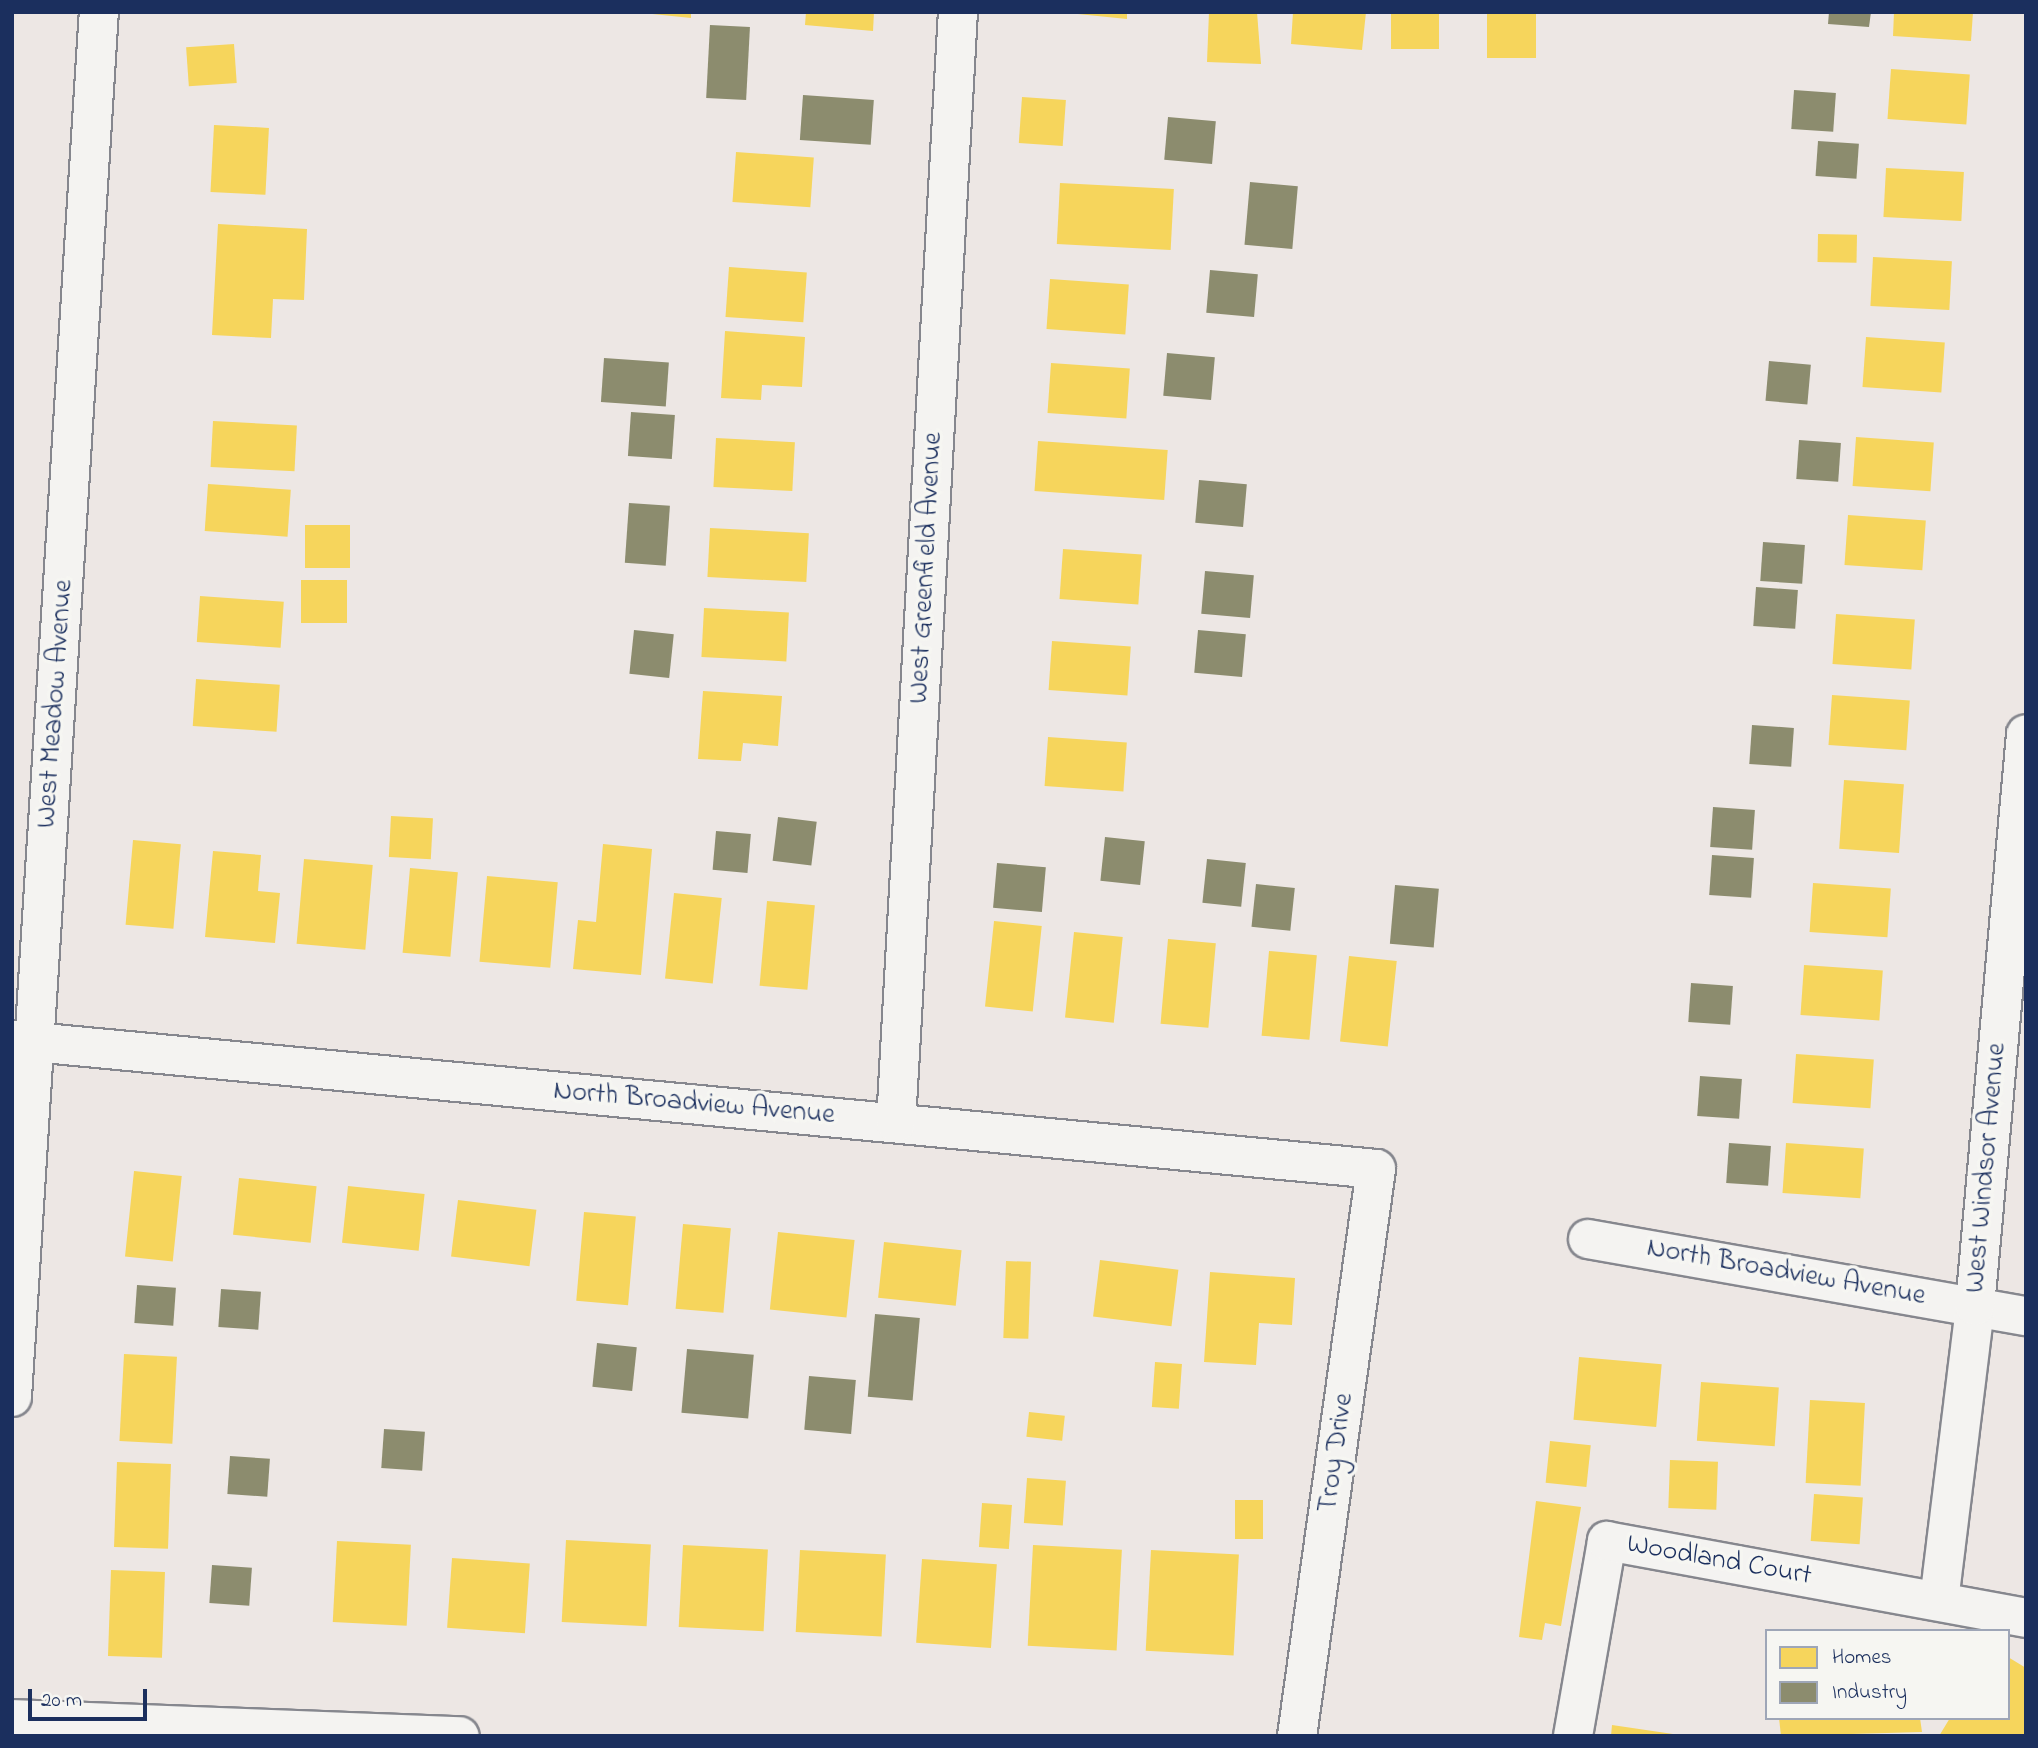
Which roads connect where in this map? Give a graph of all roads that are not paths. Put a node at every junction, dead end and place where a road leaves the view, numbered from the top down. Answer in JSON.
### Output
{"nodes":[{"id":1,"x":99,"y":12,"type":"edge"},
{"id":2,"x":958,"y":12,"type":"edge"},
{"id":3,"x":2026,"y":734,"type":"edge"},
{"id":4,"x":24,"y":1041,"type":"edge"},
{"id":5,"x":896,"y":1123,"type":"junction"},
{"id":6,"x":1376,"y":1170,"type":"joint"},
{"id":7,"x":1588,"y":1239,"type":"dead end"},
{"id":8,"x":1975,"y":1306,"type":"junction"},
{"id":9,"x":2026,"y":1316,"type":"edge"},
{"id":10,"x":12,"y":1397,"type":"edge"},
{"id":11,"x":1939,"y":1601,"type":"junction"},
{"id":12,"x":2026,"y":1618,"type":"edge"},
{"id":13,"x":12,"y":1719,"type":"edge"},
{"id":14,"x":460,"y":1736,"type":"edge"},
{"id":15,"x":1297,"y":1736,"type":"edge"},
{"id":16,"x":1573,"y":1736,"type":"edge"}],
"edges":[{"from":1,"to":4,"type":"street","name":"West Meadow Avenue"},
{"from":2,"to":5,"type":"street","name":"West Greenfield Avenue"},
{"from":3,"to":8,"type":"street","name":"West Windsor Avenue"},
{"from":4,"to":5,"type":"street","name":"North Broadview Avenue"},
{"from":4,"to":10,"type":"street","name":"West Meadow Avenue"},
{"from":5,"to":6,"type":"street","name":"North Broadview Avenue"},
{"from":6,"to":15,"type":"street","name":"Troy Drive"},
{"from":7,"to":8,"type":"street","name":"North Broadview Avenue"},
{"from":8,"to":9,"type":"street","name":"North Broadview Avenue"},
{"from":8,"to":11,"type":"street","name":"West Windsor Avenue"},
{"from":11,"to":12,"type":"street","name":"Woodland Court"},
{"from":11,"to":16,"type":"street","name":"Woodland Court"},
{"from":13,"to":14,"type":"street"}]}
